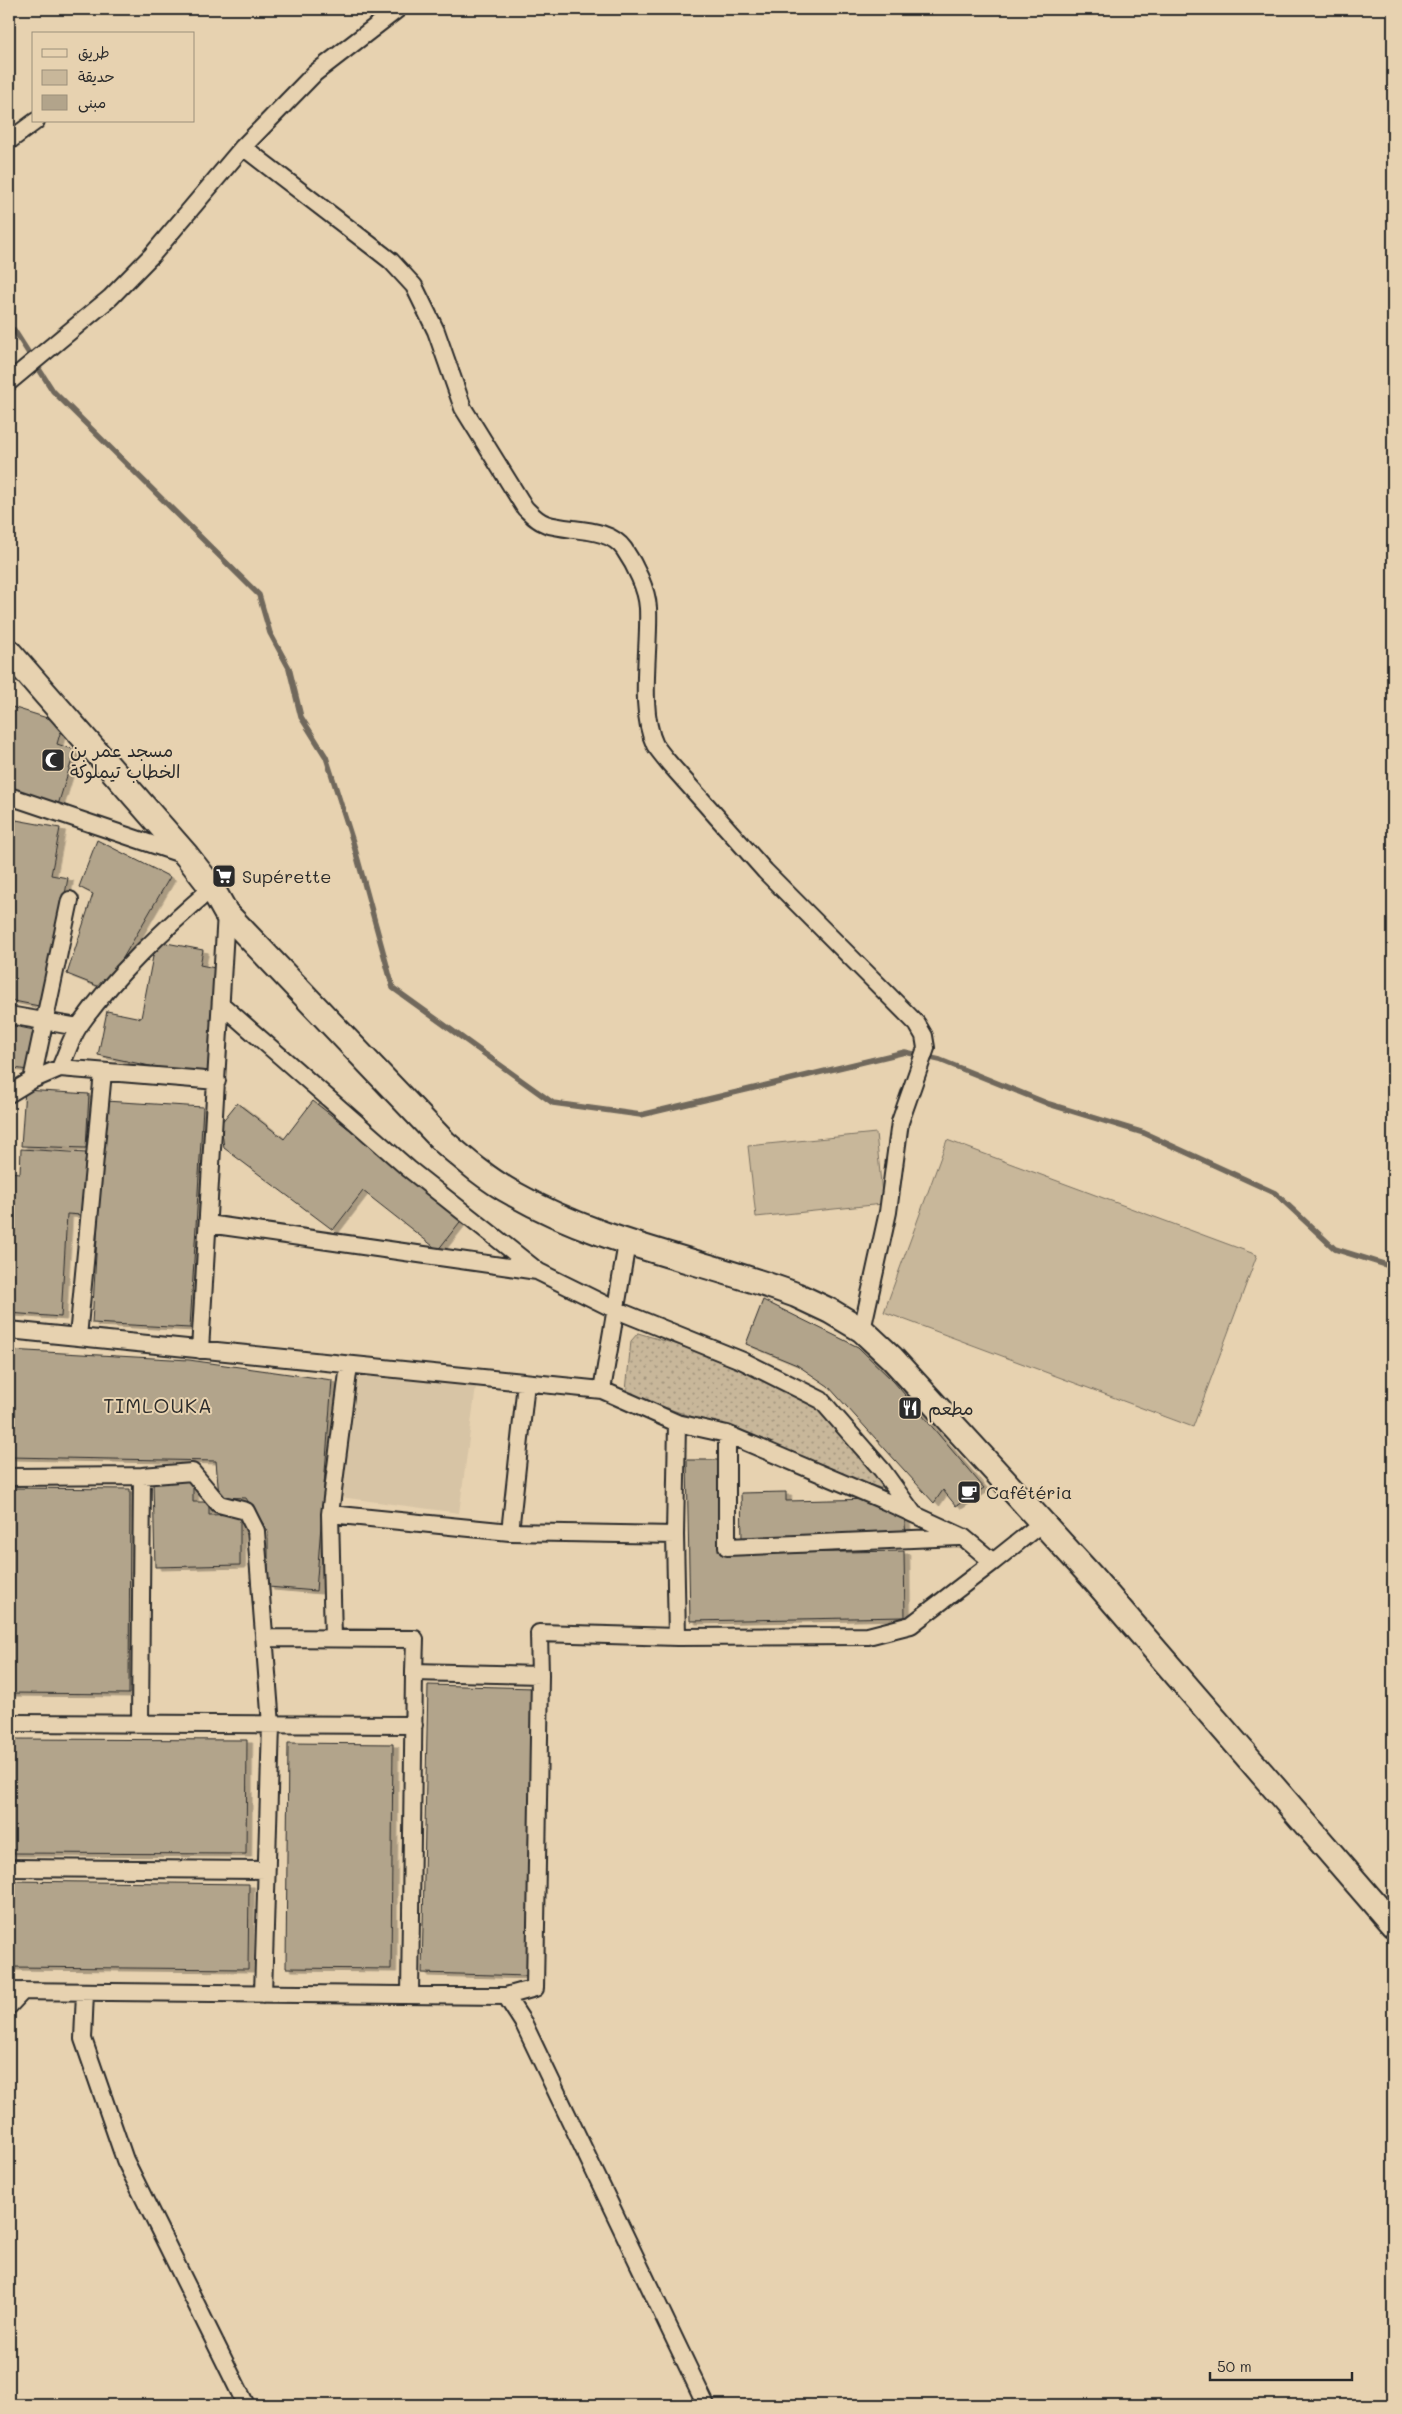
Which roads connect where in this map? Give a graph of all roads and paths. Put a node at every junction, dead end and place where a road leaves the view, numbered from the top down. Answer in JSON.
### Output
{"nodes":[{"id":1,"x":398,"y":9,"type":"edge"},
{"id":2,"x":35,"y":122,"type":"edge"},
{"id":3,"x":9,"y":141,"type":"edge"},
{"id":4,"x":243,"y":147,"type":"junction"},
{"id":5,"x":9,"y":382,"type":"edge"},
{"id":6,"x":9,"y":652,"type":"edge"},
{"id":7,"x":9,"y":796,"type":"edge"},
{"id":8,"x":187,"y":856,"type":"junction"},
{"id":9,"x":212,"y":888,"type":"junction"},
{"id":10,"x":70,"y":900,"type":"dead end"},
{"id":11,"x":226,"y":913,"type":"junction"},
{"id":12,"x":222,"y":1005,"type":"junction"},
{"id":13,"x":9,"y":1015,"type":"edge"},
{"id":14,"x":46,"y":1022,"type":"junction"},
{"id":15,"x":78,"y":1027,"type":"junction"},
{"id":16,"x":60,"y":1068,"type":"junction"},
{"id":17,"x":103,"y":1072,"type":"junction"},
{"id":18,"x":32,"y":1080,"type":"junction"},
{"id":19,"x":217,"y":1081,"type":"junction"},
{"id":20,"x":9,"y":1094,"type":"edge"},
{"id":21,"x":208,"y":1224,"type":"junction"},
{"id":22,"x":627,"y":1243,"type":"junction"},
{"id":23,"x":539,"y":1272,"type":"junction"},
{"id":24,"x":614,"y":1309,"type":"junction"},
{"id":25,"x":9,"y":1330,"type":"edge"},
{"id":26,"x":862,"y":1330,"type":"junction"},
{"id":27,"x":78,"y":1338,"type":"junction"},
{"id":28,"x":200,"y":1350,"type":"junction"},
{"id":29,"x":349,"y":1365,"type":"junction"},
{"id":30,"x":526,"y":1383,"type":"junction"},
{"id":31,"x":602,"y":1390,"type":"junction"},
{"id":32,"x":677,"y":1423,"type":"junction"},
{"id":33,"x":727,"y":1434,"type":"junction"},
{"id":34,"x":142,"y":1476,"type":"junction"},
{"id":35,"x":9,"y":1477,"type":"edge"},
{"id":36,"x":330,"y":1514,"type":"junction"},
{"id":37,"x":915,"y":1515,"type":"junction"},
{"id":38,"x":1043,"y":1522,"type":"junction"},
{"id":39,"x":510,"y":1532,"type":"junction"},
{"id":40,"x":675,"y":1535,"type":"junction"},
{"id":41,"x":963,"y":1537,"type":"junction"},
{"id":42,"x":994,"y":1562,"type":"junction"},
{"id":43,"x":677,"y":1637,"type":"junction"},
{"id":44,"x":264,"y":1638,"type":"junction"},
{"id":45,"x":333,"y":1638,"type":"junction"},
{"id":46,"x":414,"y":1672,"type":"junction"},
{"id":47,"x":540,"y":1675,"type":"junction"},
{"id":48,"x":9,"y":1723,"type":"edge"},
{"id":49,"x":140,"y":1724,"type":"junction"},
{"id":50,"x":271,"y":1725,"type":"junction"},
{"id":51,"x":414,"y":1726,"type":"junction"},
{"id":52,"x":9,"y":1868,"type":"edge"},
{"id":53,"x":266,"y":1870,"type":"junction"},
{"id":54,"x":1393,"y":1924,"type":"edge"},
{"id":55,"x":16,"y":1991,"type":"edge"},
{"id":56,"x":85,"y":1992,"type":"junction"},
{"id":57,"x":263,"y":1994,"type":"junction"},
{"id":58,"x":410,"y":1995,"type":"junction"},
{"id":59,"x":506,"y":1996,"type":"junction"},
{"id":60,"x":9,"y":2006,"type":"edge"},
{"id":61,"x":246,"y":2405,"type":"edge"},
{"id":62,"x":706,"y":2405,"type":"edge"}],
"edges":[{"from":1,"to":4,"type":"street"},
{"from":2,"to":3,"type":"street"},
{"from":4,"to":5,"type":"street"},
{"from":4,"to":26,"type":"street"},
{"from":6,"to":8,"type":"street"},
{"from":7,"to":8,"type":"street"},
{"from":8,"to":9,"type":"street"},
{"from":9,"to":11,"type":"street"},
{"from":9,"to":15,"type":"street"},
{"from":10,"to":14,"type":"street"},
{"from":11,"to":12,"type":"street"},
{"from":11,"to":22,"type":"street"},
{"from":12,"to":19,"type":"street"},
{"from":12,"to":23,"type":"street"},
{"from":13,"to":14,"type":"street"},
{"from":14,"to":15,"type":"street"},
{"from":14,"to":18,"type":"street"},
{"from":15,"to":16,"type":"street"},
{"from":16,"to":17,"type":"street"},
{"from":16,"to":18,"type":"street"},
{"from":17,"to":19,"type":"street"},
{"from":17,"to":27,"type":"street"},
{"from":18,"to":20,"type":"street"},
{"from":19,"to":21,"type":"street"},
{"from":21,"to":23,"type":"street"},
{"from":21,"to":28,"type":"street"},
{"from":22,"to":24,"type":"street"},
{"from":22,"to":26,"type":"street"},
{"from":23,"to":24,"type":"street"},
{"from":24,"to":31,"type":"street"},
{"from":24,"to":37,"type":"street"},
{"from":25,"to":27,"type":"street"},
{"from":26,"to":38,"type":"street"},
{"from":27,"to":28,"type":"street"},
{"from":28,"to":29,"type":"street"},
{"from":29,"to":30,"type":"street"},
{"from":29,"to":36,"type":"street"},
{"from":30,"to":31,"type":"street"},
{"from":30,"to":39,"type":"street"},
{"from":31,"to":32,"type":"street"},
{"from":32,"to":33,"type":"street"},
{"from":32,"to":40,"type":"street"},
{"from":33,"to":37,"type":"street"},
{"from":33,"to":41,"type":"street"},
{"from":34,"to":35,"type":"street"},
{"from":34,"to":44,"type":"street"},
{"from":34,"to":49,"type":"street"},
{"from":36,"to":39,"type":"street"},
{"from":36,"to":45,"type":"street"},
{"from":37,"to":41,"type":"street"},
{"from":38,"to":42,"type":"street"},
{"from":38,"to":54,"type":"street"},
{"from":39,"to":40,"type":"street"},
{"from":40,"to":43,"type":"street"},
{"from":41,"to":42,"type":"street"},
{"from":42,"to":43,"type":"street"},
{"from":43,"to":47,"type":"street"},
{"from":44,"to":45,"type":"street"},
{"from":44,"to":50,"type":"street"},
{"from":45,"to":46,"type":"street"},
{"from":46,"to":47,"type":"street"},
{"from":46,"to":51,"type":"street"},
{"from":47,"to":59,"type":"street"},
{"from":48,"to":49,"type":"street"},
{"from":49,"to":50,"type":"street"},
{"from":50,"to":51,"type":"street"},
{"from":50,"to":53,"type":"street"},
{"from":51,"to":58,"type":"street"},
{"from":52,"to":53,"type":"street"},
{"from":53,"to":57,"type":"street"},
{"from":55,"to":56,"type":"street"},
{"from":55,"to":60,"type":"street"},
{"from":56,"to":57,"type":"street"},
{"from":56,"to":61,"type":"street"},
{"from":57,"to":58,"type":"street"},
{"from":58,"to":59,"type":"street"},
{"from":59,"to":62,"type":"street"}]}
